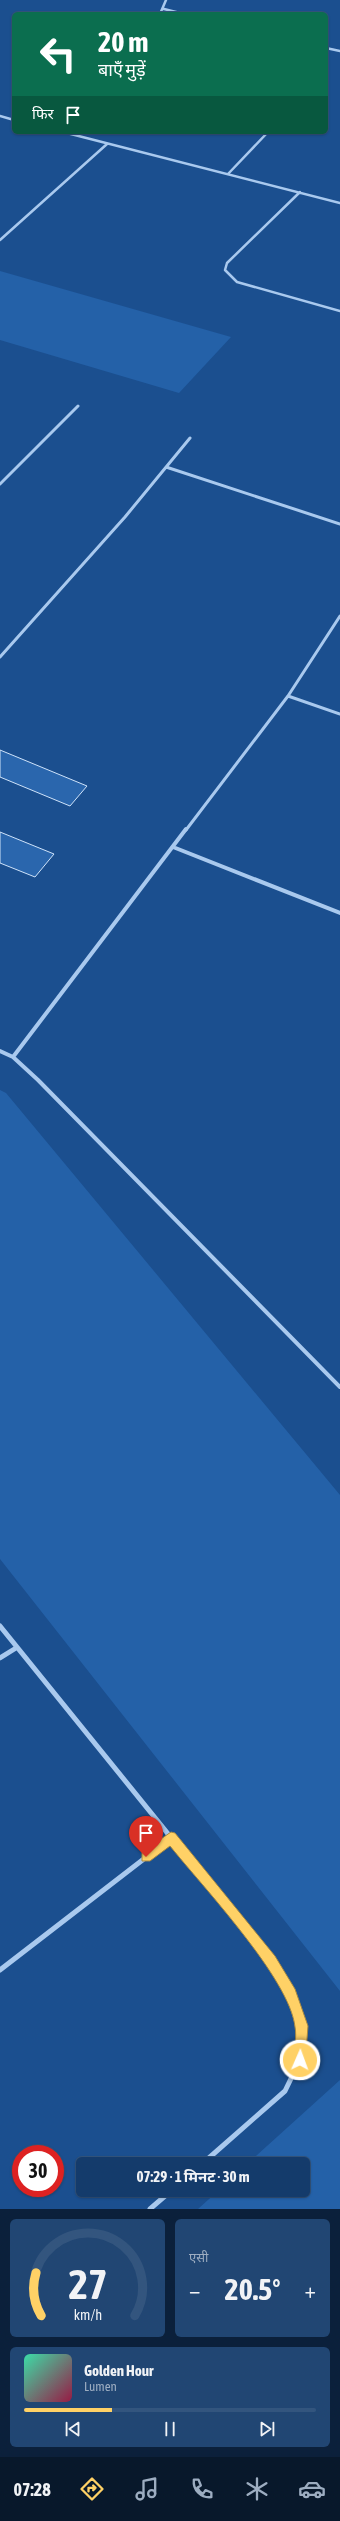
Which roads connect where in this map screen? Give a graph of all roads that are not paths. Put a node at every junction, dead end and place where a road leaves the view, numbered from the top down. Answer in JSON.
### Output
{"nodes":[{"id":1,"x":166,"y":0,"type":"edge"},
{"id":2,"x":164,"y":9,"type":"junction"},
{"id":3,"x":162,"y":12,"type":"edge"},
{"id":4,"x":176,"y":12,"type":"edge"},
{"id":5,"x":328,"y":48,"type":"edge"},
{"id":6,"x":340,"y":51,"type":"edge"},
{"id":7,"x":0,"y":116,"type":"edge"},
{"id":8,"x":12,"y":119,"type":"edge"},
{"id":9,"x":70,"y":134,"type":"edge"},
{"id":10,"x":266,"y":134,"type":"edge"},
{"id":11,"x":107,"y":144,"type":"junction"},
{"id":12,"x":228,"y":174,"type":"junction"},
{"id":13,"x":300,"y":192,"type":"junction"},
{"id":14,"x":340,"y":203,"type":"edge"},
{"id":15,"x":0,"y":240,"type":"edge"},
{"id":16,"x":340,"y":311,"type":"edge"},
{"id":17,"x":78,"y":406,"type":"dead end"},
{"id":18,"x":190,"y":438,"type":"dead end"},
{"id":19,"x":166,"y":467,"type":"junction"},
{"id":20,"x":0,"y":484,"type":"edge"},
{"id":21,"x":340,"y":524,"type":"edge"},
{"id":22,"x":340,"y":616,"type":"edge"},
{"id":23,"x":0,"y":657,"type":"edge"},
{"id":24,"x":288,"y":696,"type":"junction"},
{"id":25,"x":340,"y":714,"type":"edge"},
{"id":26,"x":173,"y":847,"type":"junction"},
{"id":27,"x":340,"y":913,"type":"edge"},
{"id":28,"x":0,"y":1051,"type":"edge"},
{"id":29,"x":13,"y":1057,"type":"junction"},
{"id":30,"x":340,"y":1386,"type":"edge"},
{"id":31,"x":0,"y":1626,"type":"edge"},
{"id":32,"x":16,"y":1648,"type":"junction"},
{"id":33,"x":0,"y":1658,"type":"edge"},
{"id":34,"x":171,"y":1838,"type":"junction"},
{"id":35,"x":0,"y":1970,"type":"edge"},
{"id":36,"x":210,"y":2157,"type":"edge"},
{"id":37,"x":164,"y":2197,"type":"edge"},
{"id":38,"x":150,"y":2209,"type":"edge"}],
"edges":[{"from":1,"to":2,"type":"street"},
{"from":2,"to":3,"type":"street"},
{"from":2,"to":4,"type":"street"},
{"from":5,"to":6,"type":"street"},
{"from":7,"to":8,"type":"street"},
{"from":9,"to":11,"type":"street"},
{"from":10,"to":12,"type":"street"},
{"from":11,"to":12,"type":"street"},
{"from":11,"to":15,"type":"street"},
{"from":12,"to":13,"type":"street"},
{"from":13,"to":14,"type":"street"},
{"from":13,"to":16,"type":"street"},
{"from":17,"to":20,"type":"street"},
{"from":18,"to":19,"type":"street"},
{"from":19,"to":21,"type":"street"},
{"from":19,"to":23,"type":"street"},
{"from":22,"to":24,"type":"street"},
{"from":24,"to":25,"type":"street"},
{"from":24,"to":26,"type":"street"},
{"from":26,"to":27,"type":"street"},
{"from":26,"to":29,"type":"street"},
{"from":28,"to":29,"type":"street"},
{"from":29,"to":30,"type":"street"},
{"from":31,"to":32,"type":"street"},
{"from":32,"to":33,"type":"street"},
{"from":32,"to":34,"type":"street"},
{"from":34,"to":35,"type":"street"},
{"from":34,"to":36,"type":"street"},
{"from":37,"to":38,"type":"street"}]}
